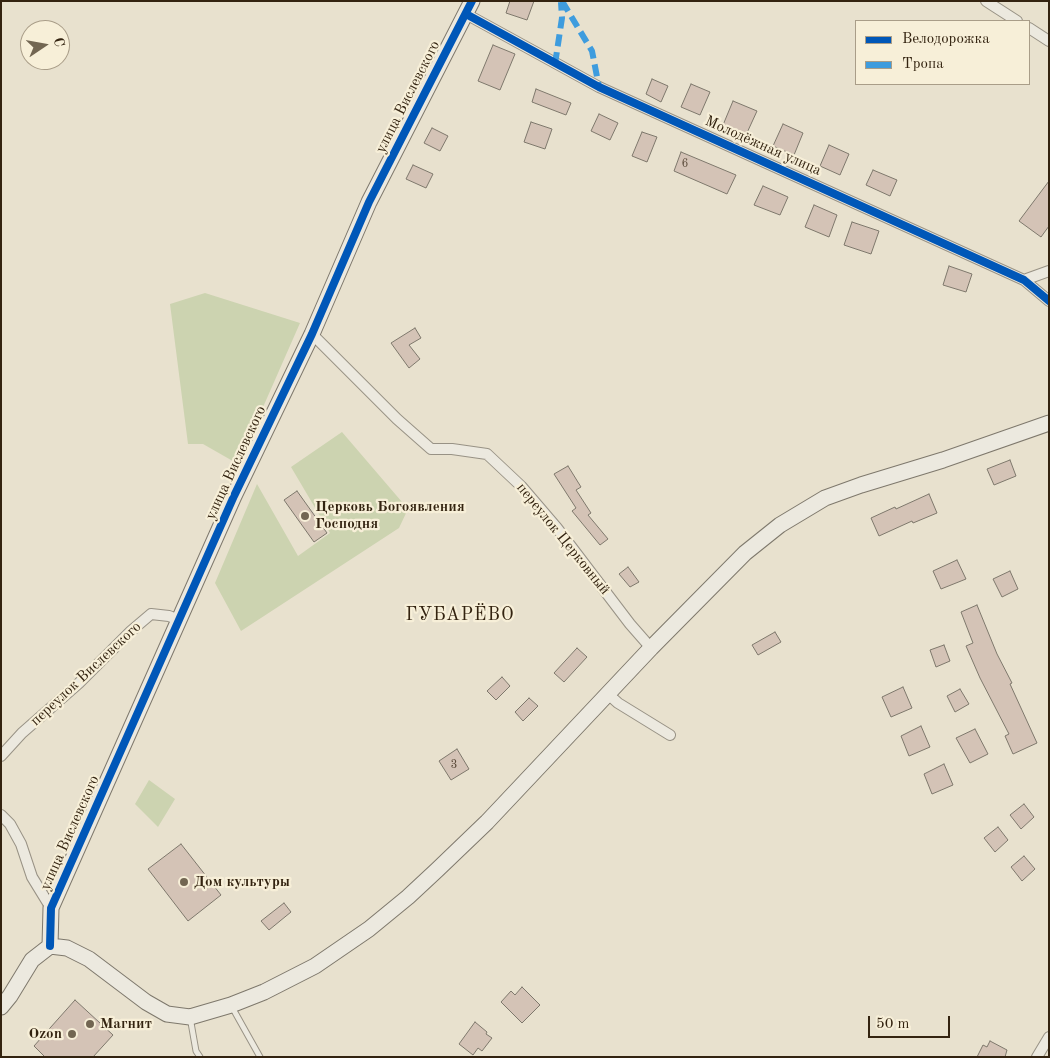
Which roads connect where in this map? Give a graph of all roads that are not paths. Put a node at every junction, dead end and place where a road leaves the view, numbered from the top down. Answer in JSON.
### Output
{"nodes":[{"id":1,"x":986,"y":1,"type":"edge"},
{"id":2,"x":469,"y":8,"type":"edge"},
{"id":3,"x":1015,"y":20,"type":"edge"},
{"id":4,"x":1030,"y":29,"type":"edge"},
{"id":5,"x":1049,"y":41,"type":"edge"},
{"id":6,"x":1049,"y":270,"type":"edge"},
{"id":7,"x":1024,"y":280,"type":"junction"},
{"id":8,"x":1049,"y":301,"type":"edge"},
{"id":9,"x":312,"y":334,"type":"junction"},
{"id":10,"x":1049,"y":423,"type":"edge"},
{"id":11,"x":179,"y":620,"type":"junction"},
{"id":12,"x":651,"y":648,"type":"junction"},
{"id":13,"x":608,"y":694,"type":"junction"},
{"id":14,"x":670,"y":735,"type":"dead end"},
{"id":15,"x":1,"y":756,"type":"edge"},
{"id":16,"x":1,"y":815,"type":"edge"},
{"id":17,"x":51,"y":908,"type":"junction"},
{"id":18,"x":50,"y":946,"type":"junction"},
{"id":19,"x":231,"y":1005,"type":"junction"},
{"id":20,"x":1,"y":1007,"type":"edge"},
{"id":21,"x":190,"y":1017,"type":"junction"},
{"id":22,"x":1049,"y":1037,"type":"edge"},
{"id":23,"x":200,"y":1057,"type":"edge"},
{"id":24,"x":260,"y":1057,"type":"edge"},
{"id":25,"x":1037,"y":1057,"type":"edge"}],
"edges":[{"from":1,"to":3,"type":"street"},
{"from":2,"to":7,"type":"street","name":"Молодёжная улица"},
{"from":2,"to":9,"type":"main road","name":"улица Вислевского"},
{"from":4,"to":5,"type":"street"},
{"from":6,"to":7,"type":"street"},
{"from":7,"to":8,"type":"street","name":"Молодёжная улица"},
{"from":9,"to":11,"type":"main road","name":"улица Вислевского"},
{"from":9,"to":12,"type":"street","name":"переулок Церковный"},
{"from":10,"to":12,"type":"main road"},
{"from":11,"to":15,"type":"street","name":"переулок Вислевского"},
{"from":11,"to":17,"type":"main road","name":"улица Вислевского"},
{"from":12,"to":13,"type":"main road"},
{"from":13,"to":14,"type":"street"},
{"from":13,"to":19,"type":"main road"},
{"from":16,"to":17,"type":"street"},
{"from":17,"to":18,"type":"main road","name":"улица Вислевского"},
{"from":18,"to":20,"type":"main road"},
{"from":18,"to":21,"type":"main road"},
{"from":19,"to":21,"type":"main road"},
{"from":19,"to":24,"type":"lane"},
{"from":21,"to":23,"type":"lane"},
{"from":22,"to":25,"type":"street"}]}
